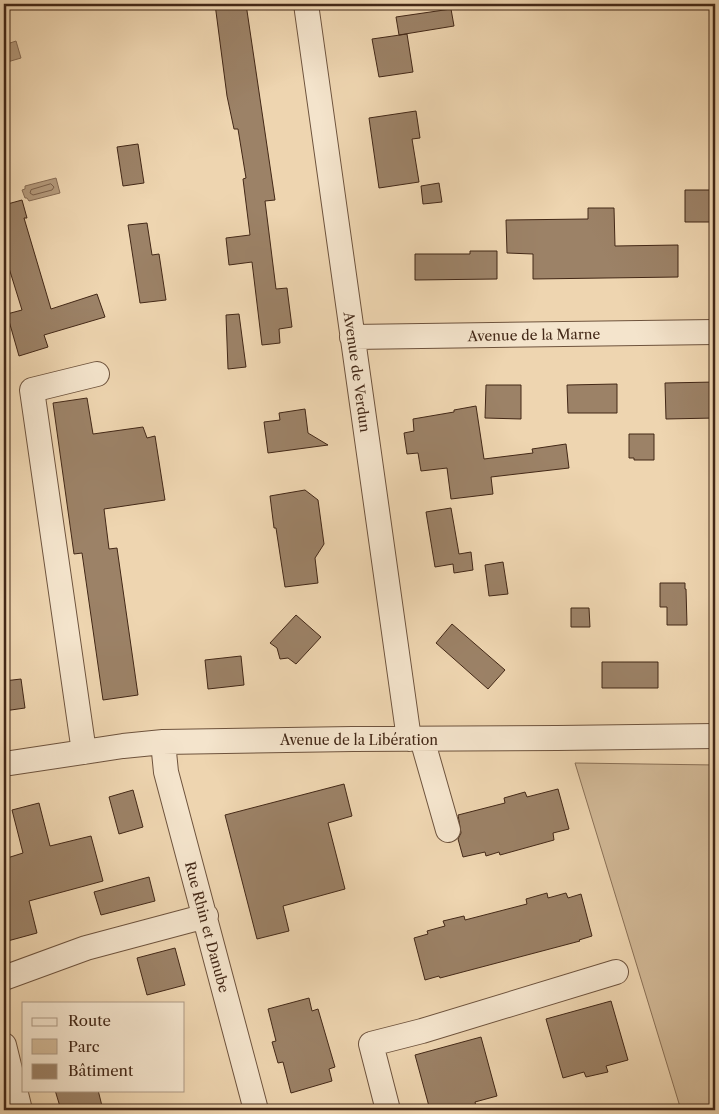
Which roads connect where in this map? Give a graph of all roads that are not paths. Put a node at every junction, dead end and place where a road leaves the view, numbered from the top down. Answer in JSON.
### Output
{"nodes":[{"id":1,"x":306,"y":4,"type":"edge"},
{"id":2,"x":715,"y":332,"type":"edge"},
{"id":3,"x":352,"y":337,"type":"junction"},
{"id":4,"x":97,"y":374,"type":"dead end"},
{"id":5,"x":715,"y":736,"type":"edge"},
{"id":6,"x":416,"y":739,"type":"junction"},
{"id":7,"x":163,"y":742,"type":"junction"},
{"id":8,"x":84,"y":752,"type":"junction"},
{"id":9,"x":4,"y":764,"type":"edge"},
{"id":10,"x":448,"y":830,"type":"dead end"},
{"id":11,"x":206,"y":916,"type":"junction"},
{"id":12,"x":616,"y":972,"type":"dead end"},
{"id":13,"x":4,"y":978,"type":"edge"},
{"id":14,"x":4,"y":1045,"type":"edge"},
{"id":15,"x":20,"y":1110,"type":"edge"},
{"id":16,"x":256,"y":1110,"type":"edge"},
{"id":17,"x":388,"y":1110,"type":"edge"}],
"edges":[{"from":1,"to":3,"type":"street","name":"Avenue de Verdun"},
{"from":2,"to":3,"type":"street","name":"Avenue de la Marne"},
{"from":3,"to":6,"type":"street","name":"Avenue de Verdun"},
{"from":4,"to":8,"type":"street"},
{"from":5,"to":6,"type":"street","name":"Avenue de la Libération"},
{"from":6,"to":7,"type":"street","name":"Avenue de la Libération"},
{"from":6,"to":10,"type":"street","name":"Avenue de Verdun"},
{"from":7,"to":8,"type":"street","name":"Avenue de la Libération"},
{"from":7,"to":11,"type":"street","name":"Rue Rhin et Danube"},
{"from":8,"to":9,"type":"street","name":"Avenue de la Libération"},
{"from":11,"to":13,"type":"street"},
{"from":11,"to":16,"type":"street","name":"Rue Rhin et Danube"},
{"from":12,"to":17,"type":"street"},
{"from":14,"to":15,"type":"street"}]}
